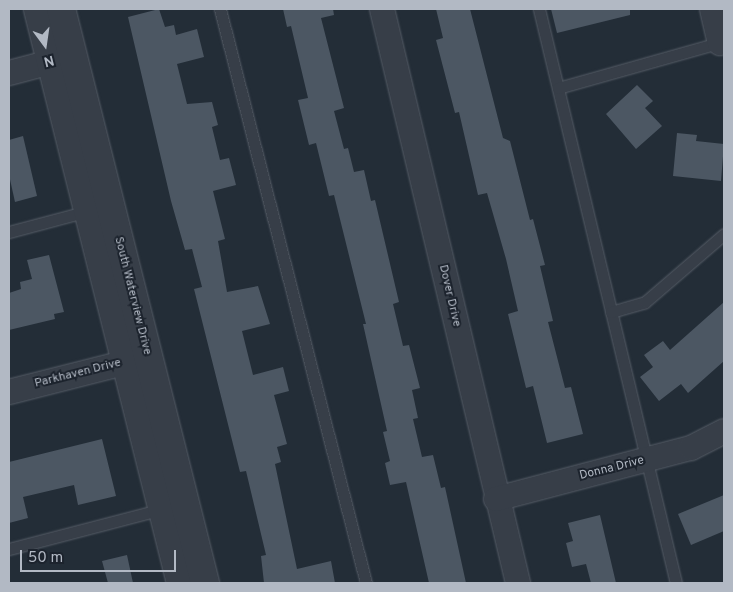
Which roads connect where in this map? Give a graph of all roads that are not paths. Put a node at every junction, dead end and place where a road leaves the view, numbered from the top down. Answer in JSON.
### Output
{"nodes":[{"id":1,"x":38,"y":9,"type":"edge"},
{"id":2,"x":61,"y":9,"type":"edge"},
{"id":3,"x":220,"y":9,"type":"edge"},
{"id":4,"x":382,"y":9,"type":"edge"},
{"id":5,"x":539,"y":9,"type":"edge"},
{"id":6,"x":712,"y":9,"type":"edge"},
{"id":7,"x":722,"y":43,"type":"edge"},
{"id":8,"x":62,"y":59,"type":"junction"},
{"id":9,"x":9,"y":73,"type":"edge"},
{"id":10,"x":558,"y":88,"type":"junction"},
{"id":11,"x":88,"y":211,"type":"junction"},
{"id":12,"x":9,"y":232,"type":"edge"},
{"id":13,"x":724,"y":234,"type":"edge"},
{"id":14,"x":610,"y":312,"type":"junction"},
{"id":15,"x":136,"y":359,"type":"junction"},
{"id":16,"x":9,"y":392,"type":"edge"},
{"id":17,"x":724,"y":430,"type":"edge"},
{"id":18,"x":646,"y":461,"type":"junction"},
{"id":19,"x":496,"y":499,"type":"junction"},
{"id":20,"x":162,"y":509,"type":"junction"},
{"id":21,"x":9,"y":549,"type":"edge"},
{"id":22,"x":181,"y":583,"type":"edge"},
{"id":23,"x":205,"y":583,"type":"edge"},
{"id":24,"x":366,"y":583,"type":"edge"},
{"id":25,"x":518,"y":583,"type":"edge"},
{"id":26,"x":676,"y":583,"type":"edge"}],
"edges":[{"from":1,"to":8,"type":"street","name":"South Waterview Drive"},
{"from":2,"to":8,"type":"street","name":"South Waterview Drive"},
{"from":3,"to":24,"type":"lane"},
{"from":4,"to":19,"type":"street","name":"Dover Drive"},
{"from":5,"to":10,"type":"lane"},
{"from":6,"to":7,"type":"street"},
{"from":7,"to":10,"type":"lane"},
{"from":8,"to":9,"type":"street"},
{"from":8,"to":11,"type":"street","name":"South Waterview Drive"},
{"from":8,"to":15,"type":"street","name":"South Waterview Drive"},
{"from":10,"to":14,"type":"lane"},
{"from":11,"to":12,"type":"lane"},
{"from":11,"to":15,"type":"street","name":"South Waterview Drive"},
{"from":13,"to":14,"type":"lane"},
{"from":14,"to":18,"type":"lane"},
{"from":15,"to":16,"type":"street","name":"Parkhaven Drive"},
{"from":15,"to":20,"type":"street","name":"South Waterview Drive"},
{"from":15,"to":23,"type":"street","name":"South Waterview Drive"},
{"from":17,"to":18,"type":"street","name":"Donna Drive"},
{"from":18,"to":19,"type":"street","name":"Donna Drive"},
{"from":18,"to":26,"type":"lane"},
{"from":19,"to":25,"type":"street","name":"Dover Drive"},
{"from":20,"to":21,"type":"lane"},
{"from":20,"to":22,"type":"street","name":"South Waterview Drive"}]}
